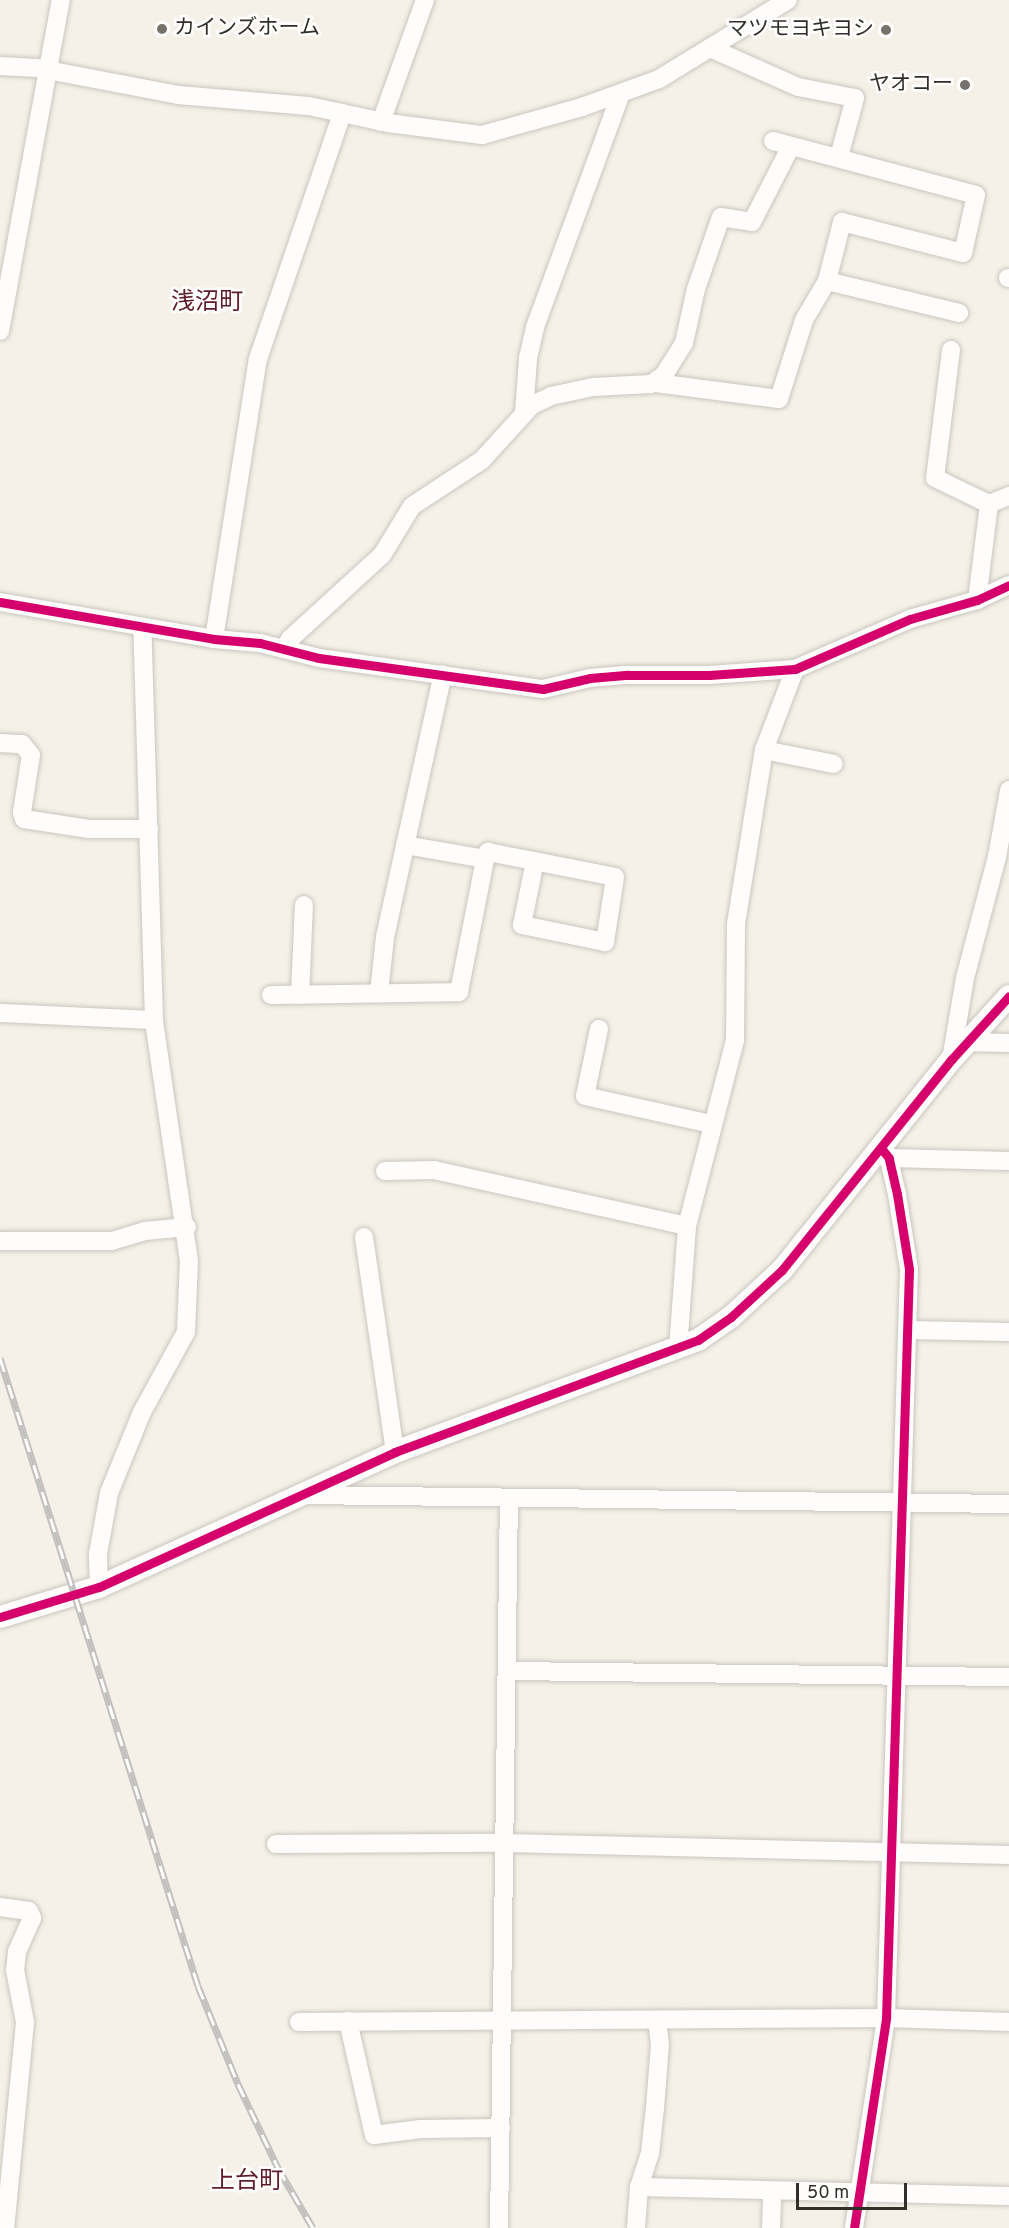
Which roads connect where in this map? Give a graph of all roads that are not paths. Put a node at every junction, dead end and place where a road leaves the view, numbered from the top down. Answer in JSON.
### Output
{"nodes":[{"id":1,"x":61,"y":0,"type":"edge"},
{"id":2,"x":425,"y":0,"type":"edge"},
{"id":3,"x":788,"y":0,"type":"edge"},
{"id":4,"x":710,"y":48,"type":"junction"},
{"id":5,"x":0,"y":66,"type":"edge"},
{"id":6,"x":49,"y":71,"type":"junction"},
{"id":7,"x":621,"y":93,"type":"junction"},
{"id":8,"x":342,"y":113,"type":"junction"},
{"id":9,"x":381,"y":122,"type":"junction"},
{"id":10,"x":773,"y":141,"type":"dead end"},
{"id":11,"x":791,"y":146,"type":"junction"},
{"id":12,"x":839,"y":157,"type":"junction"},
{"id":13,"x":5,"y":280,"type":"edge"},
{"id":14,"x":827,"y":281,"type":"junction"},
{"id":15,"x":959,"y":313,"type":"dead end"},
{"id":16,"x":0,"y":331,"type":"edge"},
{"id":17,"x":951,"y":350,"type":"dead end"},
{"id":18,"x":656,"y":383,"type":"junction"},
{"id":19,"x":524,"y":413,"type":"junction"},
{"id":20,"x":1009,"y":496,"type":"edge"},
{"id":21,"x":990,"y":504,"type":"junction"},
{"id":22,"x":1009,"y":585,"type":"edge"},
{"id":23,"x":977,"y":600,"type":"junction"},
{"id":24,"x":0,"y":602,"type":"edge"},
{"id":25,"x":142,"y":627,"type":"junction"},
{"id":26,"x":214,"y":639,"type":"junction"},
{"id":27,"x":284,"y":649,"type":"junction"},
{"id":28,"x":795,"y":669,"type":"junction"},
{"id":29,"x":443,"y":674,"type":"junction"},
{"id":30,"x":0,"y":743,"type":"edge"},
{"id":31,"x":764,"y":750,"type":"junction"},
{"id":32,"x":834,"y":764,"type":"dead end"},
{"id":33,"x":1009,"y":790,"type":"edge"},
{"id":34,"x":149,"y":829,"type":"junction"},
{"id":35,"x":405,"y":845,"type":"junction"},
{"id":36,"x":485,"y":859,"type":"junction"},
{"id":37,"x":535,"y":861,"type":"dead end"},
{"id":38,"x":304,"y":905,"type":"dead end"},
{"id":39,"x":379,"y":993,"type":"junction"},
{"id":40,"x":300,"y":994,"type":"junction"},
{"id":41,"x":271,"y":995,"type":"dead end"},
{"id":42,"x":1009,"y":996,"type":"edge"},
{"id":43,"x":0,"y":1013,"type":"edge"},
{"id":44,"x":154,"y":1020,"type":"junction"},
{"id":45,"x":599,"y":1029,"type":"dead end"},
{"id":46,"x":966,"y":1042,"type":"junction"},
{"id":47,"x":1009,"y":1042,"type":"edge"},
{"id":48,"x":951,"y":1060,"type":"junction"},
{"id":49,"x":711,"y":1124,"type":"junction"},
{"id":50,"x":885,"y":1153,"type":"junction"},
{"id":51,"x":1009,"y":1161,"type":"edge"},
{"id":52,"x":385,"y":1171,"type":"dead end"},
{"id":53,"x":687,"y":1226,"type":"junction"},
{"id":54,"x":187,"y":1227,"type":"junction"},
{"id":55,"x":363,"y":1237,"type":"dead end"},
{"id":56,"x":0,"y":1240,"type":"edge"},
{"id":57,"x":907,"y":1330,"type":"junction"},
{"id":58,"x":1009,"y":1332,"type":"edge"},
{"id":59,"x":678,"y":1349,"type":"junction"},
{"id":60,"x":396,"y":1452,"type":"junction"},
{"id":61,"x":299,"y":1495,"type":"junction"},
{"id":62,"x":509,"y":1498,"type":"junction"},
{"id":63,"x":902,"y":1502,"type":"junction"},
{"id":64,"x":1009,"y":1504,"type":"edge"},
{"id":65,"x":99,"y":1587,"type":"junction"},
{"id":66,"x":0,"y":1617,"type":"edge"},
{"id":67,"x":508,"y":1671,"type":"junction"},
{"id":68,"x":897,"y":1675,"type":"junction"},
{"id":69,"x":1009,"y":1677,"type":"edge"},
{"id":70,"x":505,"y":1843,"type":"junction"},
{"id":71,"x":276,"y":1844,"type":"dead end"},
{"id":72,"x":892,"y":1853,"type":"junction"},
{"id":73,"x":1009,"y":1855,"type":"edge"},
{"id":74,"x":0,"y":1907,"type":"edge"},
{"id":75,"x":886,"y":2018,"type":"junction"},
{"id":76,"x":504,"y":2020,"type":"junction"},
{"id":77,"x":657,"y":2020,"type":"junction"},
{"id":78,"x":348,"y":2021,"type":"junction"},
{"id":79,"x":299,"y":2022,"type":"dead end"},
{"id":80,"x":1009,"y":2022,"type":"edge"},
{"id":81,"x":501,"y":2128,"type":"junction"},
{"id":82,"x":639,"y":2187,"type":"junction"},
{"id":83,"x":772,"y":2190,"type":"junction"},
{"id":84,"x":858,"y":2193,"type":"junction"},
{"id":85,"x":1009,"y":2196,"type":"edge"},
{"id":86,"x":5,"y":2228,"type":"edge"},
{"id":87,"x":499,"y":2228,"type":"edge"},
{"id":88,"x":636,"y":2228,"type":"edge"},
{"id":89,"x":771,"y":2228,"type":"edge"},
{"id":90,"x":854,"y":2228,"type":"edge"}],
"edges":[{"from":1,"to":6,"type":"street"},
{"from":2,"to":9,"type":"street"},
{"from":3,"to":4,"type":"street"},
{"from":4,"to":7,"type":"street"},
{"from":4,"to":12,"type":"street"},
{"from":5,"to":6,"type":"street"},
{"from":6,"to":8,"type":"street"},
{"from":6,"to":13,"type":"street"},
{"from":7,"to":9,"type":"street"},
{"from":7,"to":19,"type":"street"},
{"from":8,"to":9,"type":"street"},
{"from":8,"to":26,"type":"street"},
{"from":10,"to":11,"type":"street"},
{"from":11,"to":12,"type":"street"},
{"from":11,"to":18,"type":"street"},
{"from":12,"to":14,"type":"street"},
{"from":13,"to":16,"type":"street"},
{"from":14,"to":15,"type":"street"},
{"from":14,"to":18,"type":"street"},
{"from":17,"to":21,"type":"street"},
{"from":18,"to":19,"type":"street"},
{"from":19,"to":27,"type":"street"},
{"from":20,"to":21,"type":"street"},
{"from":21,"to":23,"type":"street"},
{"from":22,"to":23,"type":"street"},
{"from":23,"to":28,"type":"street"},
{"from":24,"to":25,"type":"street"},
{"from":25,"to":26,"type":"street"},
{"from":25,"to":34,"type":"street"},
{"from":26,"to":27,"type":"street"},
{"from":27,"to":29,"type":"street"},
{"from":28,"to":29,"type":"street"},
{"from":28,"to":31,"type":"street"},
{"from":29,"to":35,"type":"street"},
{"from":30,"to":34,"type":"street"},
{"from":31,"to":32,"type":"street"},
{"from":31,"to":49,"type":"street"},
{"from":33,"to":48,"type":"street"},
{"from":34,"to":44,"type":"street"},
{"from":35,"to":36,"type":"street"},
{"from":35,"to":39,"type":"street"},
{"from":36,"to":37,"type":"street"},
{"from":36,"to":39,"type":"street"},
{"from":38,"to":40,"type":"street"},
{"from":39,"to":40,"type":"street"},
{"from":40,"to":41,"type":"street"},
{"from":42,"to":46,"type":"street"},
{"from":43,"to":44,"type":"street"},
{"from":44,"to":54,"type":"street"},
{"from":45,"to":49,"type":"street"},
{"from":46,"to":47,"type":"street"},
{"from":46,"to":48,"type":"street"},
{"from":48,"to":50,"type":"street"},
{"from":49,"to":53,"type":"street"},
{"from":50,"to":51,"type":"street"},
{"from":50,"to":57,"type":"street"},
{"from":50,"to":59,"type":"street"},
{"from":52,"to":53,"type":"street"},
{"from":53,"to":59,"type":"street"},
{"from":54,"to":56,"type":"street"},
{"from":54,"to":65,"type":"street"},
{"from":55,"to":60,"type":"street"},
{"from":57,"to":58,"type":"street"},
{"from":57,"to":63,"type":"street"},
{"from":59,"to":60,"type":"street"},
{"from":60,"to":61,"type":"street"},
{"from":61,"to":62,"type":"street"},
{"from":61,"to":65,"type":"street"},
{"from":62,"to":63,"type":"street"},
{"from":62,"to":67,"type":"street"},
{"from":63,"to":64,"type":"street"},
{"from":63,"to":68,"type":"street"},
{"from":65,"to":66,"type":"street"},
{"from":67,"to":68,"type":"street"},
{"from":67,"to":70,"type":"street"},
{"from":68,"to":69,"type":"street"},
{"from":68,"to":72,"type":"street"},
{"from":70,"to":71,"type":"street"},
{"from":70,"to":72,"type":"street"},
{"from":70,"to":76,"type":"street"},
{"from":72,"to":73,"type":"street"},
{"from":72,"to":75,"type":"street"},
{"from":74,"to":86,"type":"street"},
{"from":75,"to":77,"type":"street"},
{"from":75,"to":80,"type":"street"},
{"from":75,"to":84,"type":"street"},
{"from":76,"to":77,"type":"street"},
{"from":76,"to":78,"type":"street"},
{"from":76,"to":81,"type":"street"},
{"from":77,"to":82,"type":"street"},
{"from":78,"to":79,"type":"street"},
{"from":78,"to":81,"type":"street"},
{"from":81,"to":87,"type":"street"},
{"from":82,"to":83,"type":"street"},
{"from":82,"to":88,"type":"street"},
{"from":83,"to":84,"type":"street"},
{"from":83,"to":89,"type":"street"},
{"from":84,"to":85,"type":"street"},
{"from":84,"to":90,"type":"street"}]}
